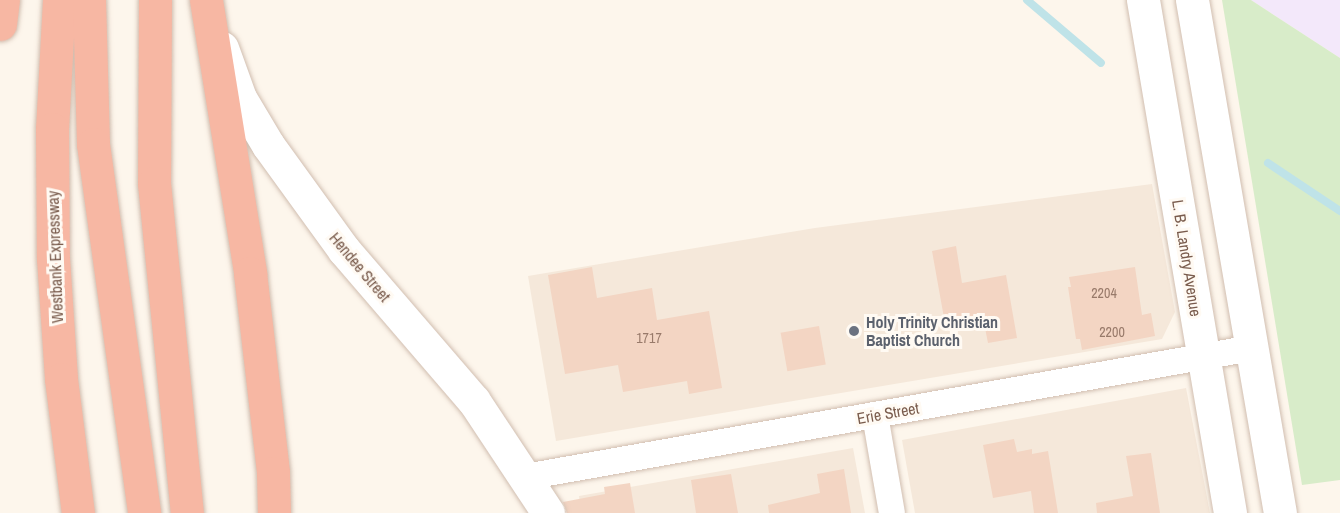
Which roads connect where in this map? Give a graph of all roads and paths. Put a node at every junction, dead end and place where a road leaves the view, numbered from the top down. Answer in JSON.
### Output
{"nodes":[{"id":1,"x":3,"y":0,"type":"edge"},
{"id":2,"x":59,"y":0,"type":"edge"},
{"id":3,"x":89,"y":0,"type":"edge"},
{"id":4,"x":155,"y":0,"type":"edge"},
{"id":5,"x":207,"y":0,"type":"edge"},
{"id":6,"x":1192,"y":0,"type":"edge"},
{"id":7,"x":1144,"y":2,"type":"edge"},
{"id":8,"x":0,"y":24,"type":"edge"},
{"id":9,"x":1252,"y":348,"type":"junction"},
{"id":10,"x":1203,"y":358,"type":"junction"},
{"id":11,"x":875,"y":415,"type":"junction"},
{"id":12,"x":525,"y":477,"type":"junction"},
{"id":13,"x":78,"y":513,"type":"edge"},
{"id":14,"x":144,"y":513,"type":"edge"},
{"id":15,"x":187,"y":513,"type":"edge"},
{"id":16,"x":274,"y":513,"type":"edge"},
{"id":17,"x":548,"y":513,"type":"edge"},
{"id":18,"x":892,"y":513,"type":"edge"},
{"id":19,"x":1230,"y":513,"type":"edge"},
{"id":20,"x":1280,"y":513,"type":"edge"}],
"edges":[{"from":1,"to":8,"type":"highway"},
{"from":2,"to":13,"type":"highway","name":"Westbank Expressway"},
{"from":3,"to":14,"type":"highway"},
{"from":4,"to":15,"type":"highway"},
{"from":5,"to":12,"type":"street","name":"Hendee Street"},
{"from":5,"to":16,"type":"highway"},
{"from":6,"to":9,"type":"street"},
{"from":7,"to":10,"type":"street","name":"L. B. Landry Avenue"},
{"from":9,"to":10,"type":"street","name":"Erie Street"},
{"from":9,"to":20,"type":"street"},
{"from":10,"to":11,"type":"street","name":"Erie Street"},
{"from":10,"to":19,"type":"street","name":"L. B. Landry Avenue"},
{"from":11,"to":12,"type":"street","name":"Erie Street"},
{"from":11,"to":18,"type":"street"},
{"from":12,"to":17,"type":"street","name":"Hendee Street"}]}
